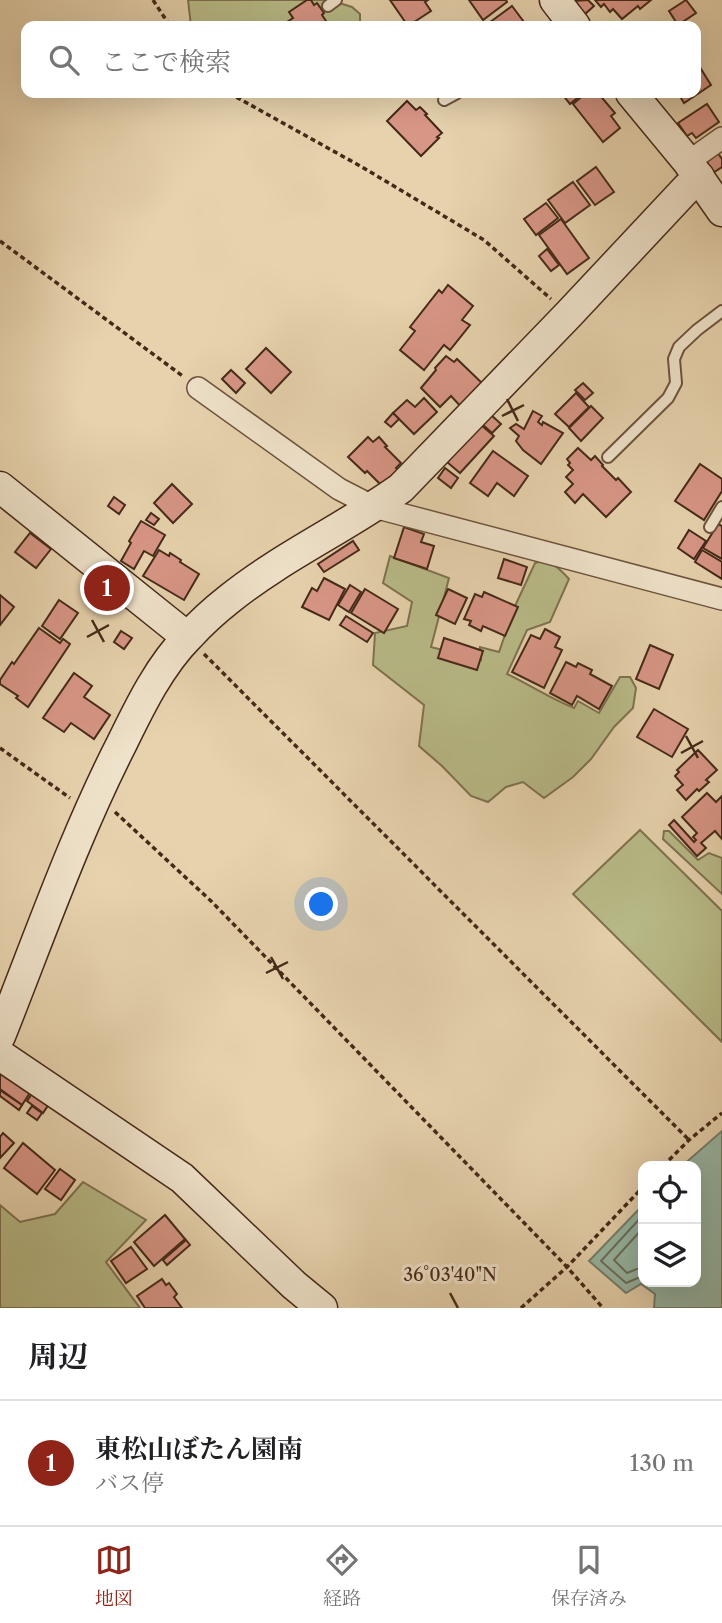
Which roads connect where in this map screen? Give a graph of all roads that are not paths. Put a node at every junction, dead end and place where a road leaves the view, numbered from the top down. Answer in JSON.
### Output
{"nodes":[{"id":1,"x":448,"y":98,"type":"edge"},
{"id":2,"x":635,"y":98,"type":"edge"},
{"id":3,"x":444,"y":100,"type":"dead end"},
{"id":4,"x":722,"y":138,"type":"edge"},
{"id":5,"x":693,"y":169,"type":"junction"},
{"id":6,"x":722,"y":211,"type":"edge"},
{"id":7,"x":722,"y":311,"type":"edge"},
{"id":8,"x":198,"y":388,"type":"road end"},
{"id":9,"x":608,"y":457,"type":"dead end"},
{"id":10,"x":0,"y":488,"type":"edge"},
{"id":11,"x":374,"y":507,"type":"junction"},
{"id":12,"x":722,"y":507,"type":"edge"},
{"id":13,"x":710,"y":527,"type":"dead end"},
{"id":14,"x":722,"y":599,"type":"edge"},
{"id":15,"x":187,"y":637,"type":"junction"},
{"id":16,"x":0,"y":1036,"type":"edge"},
{"id":17,"x":0,"y":1055,"type":"edge"},
{"id":18,"x":322,"y":1308,"type":"edge"}],
"edges":[{"from":1,"to":3,"type":"lane"},
{"from":2,"to":5,"type":"street"},
{"from":4,"to":5,"type":"street"},
{"from":5,"to":6,"type":"street"},
{"from":5,"to":11,"type":"street"},
{"from":7,"to":9,"type":"lane"},
{"from":8,"to":11,"type":"street"},
{"from":10,"to":15,"type":"street"},
{"from":11,"to":14,"type":"street"},
{"from":11,"to":15,"type":"street"},
{"from":12,"to":13,"type":"lane"},
{"from":15,"to":16,"type":"street"},
{"from":17,"to":18,"type":"street"}]}
